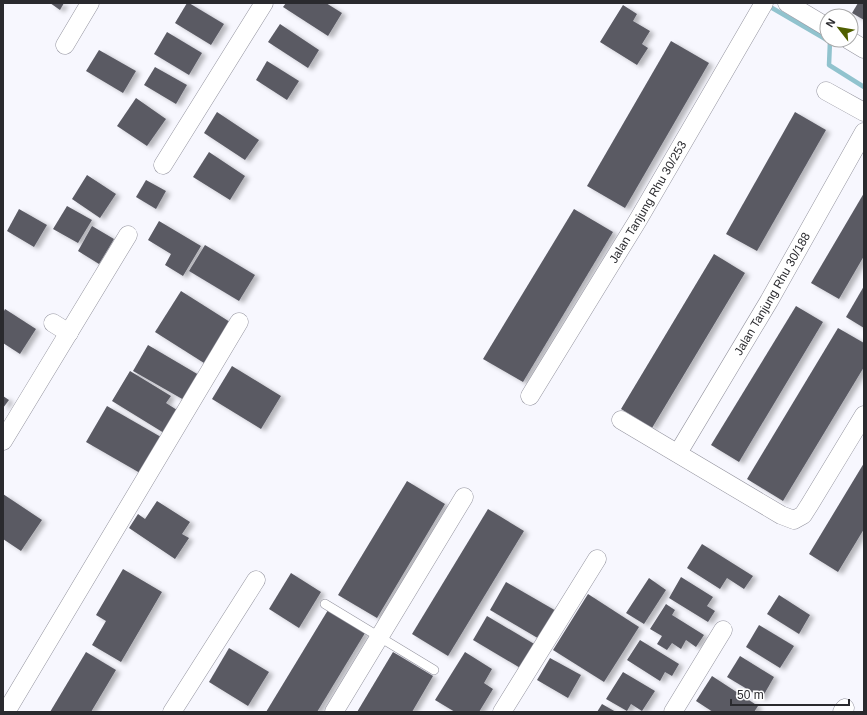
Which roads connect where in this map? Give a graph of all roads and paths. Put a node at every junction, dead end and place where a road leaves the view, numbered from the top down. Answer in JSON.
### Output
{"nodes":[{"id":1,"x":90,"y":3,"type":"edge"},
{"id":2,"x":264,"y":3,"type":"edge"},
{"id":3,"x":787,"y":3,"type":"edge"},
{"id":4,"x":763,"y":5,"type":"edge"},
{"id":5,"x":819,"y":22,"type":"edge"},
{"id":6,"x":65,"y":45,"type":"dead end"},
{"id":7,"x":826,"y":91,"type":"dead end"},
{"id":8,"x":864,"y":112,"type":"edge"},
{"id":9,"x":864,"y":132,"type":"edge"},
{"id":10,"x":163,"y":165,"type":"dead end"},
{"id":11,"x":128,"y":235,"type":"dead end"},
{"id":12,"x":239,"y":322,"type":"dead end"},
{"id":13,"x":53,"y":323,"type":"dead end"},
{"id":14,"x":69,"y":333,"type":"junction"},
{"id":15,"x":530,"y":396,"type":"dead end"},
{"id":16,"x":864,"y":416,"type":"edge"},
{"id":17,"x":621,"y":420,"type":"dead end"},
{"id":18,"x":3,"y":442,"type":"edge"},
{"id":19,"x":678,"y":453,"type":"junction"},
{"id":20,"x":464,"y":497,"type":"dead end"},
{"id":21,"x":597,"y":559,"type":"dead end"},
{"id":22,"x":256,"y":580,"type":"dead end"},
{"id":23,"x":325,"y":604,"type":"dead end"},
{"id":24,"x":723,"y":630,"type":"dead end"},
{"id":25,"x":380,"y":637,"type":"junction"},
{"id":26,"x":434,"y":670,"type":"dead end"},
{"id":27,"x":8,"y":709,"type":"edge"},
{"id":28,"x":172,"y":712,"type":"edge"},
{"id":29,"x":334,"y":712,"type":"edge"},
{"id":30,"x":502,"y":712,"type":"edge"},
{"id":31,"x":673,"y":712,"type":"edge"}],
"edges":[{"from":1,"to":6,"type":"street"},
{"from":2,"to":10,"type":"street"},
{"from":3,"to":5,"type":"street"},
{"from":4,"to":15,"type":"street","name":"Jalan Tanjung Rhu 30/253"},
{"from":7,"to":8,"type":"street"},
{"from":9,"to":19,"type":"street","name":"Jalan Tanjung Rhu 30/188"},
{"from":11,"to":14,"type":"street"},
{"from":12,"to":27,"type":"street"},
{"from":13,"to":14,"type":"street"},
{"from":14,"to":18,"type":"street"},
{"from":16,"to":19,"type":"street"},
{"from":17,"to":19,"type":"street"},
{"from":20,"to":25,"type":"street"},
{"from":21,"to":30,"type":"street"},
{"from":22,"to":28,"type":"street"},
{"from":23,"to":25,"type":"lane"},
{"from":24,"to":31,"type":"street"},
{"from":25,"to":26,"type":"lane"},
{"from":25,"to":29,"type":"street"}]}
